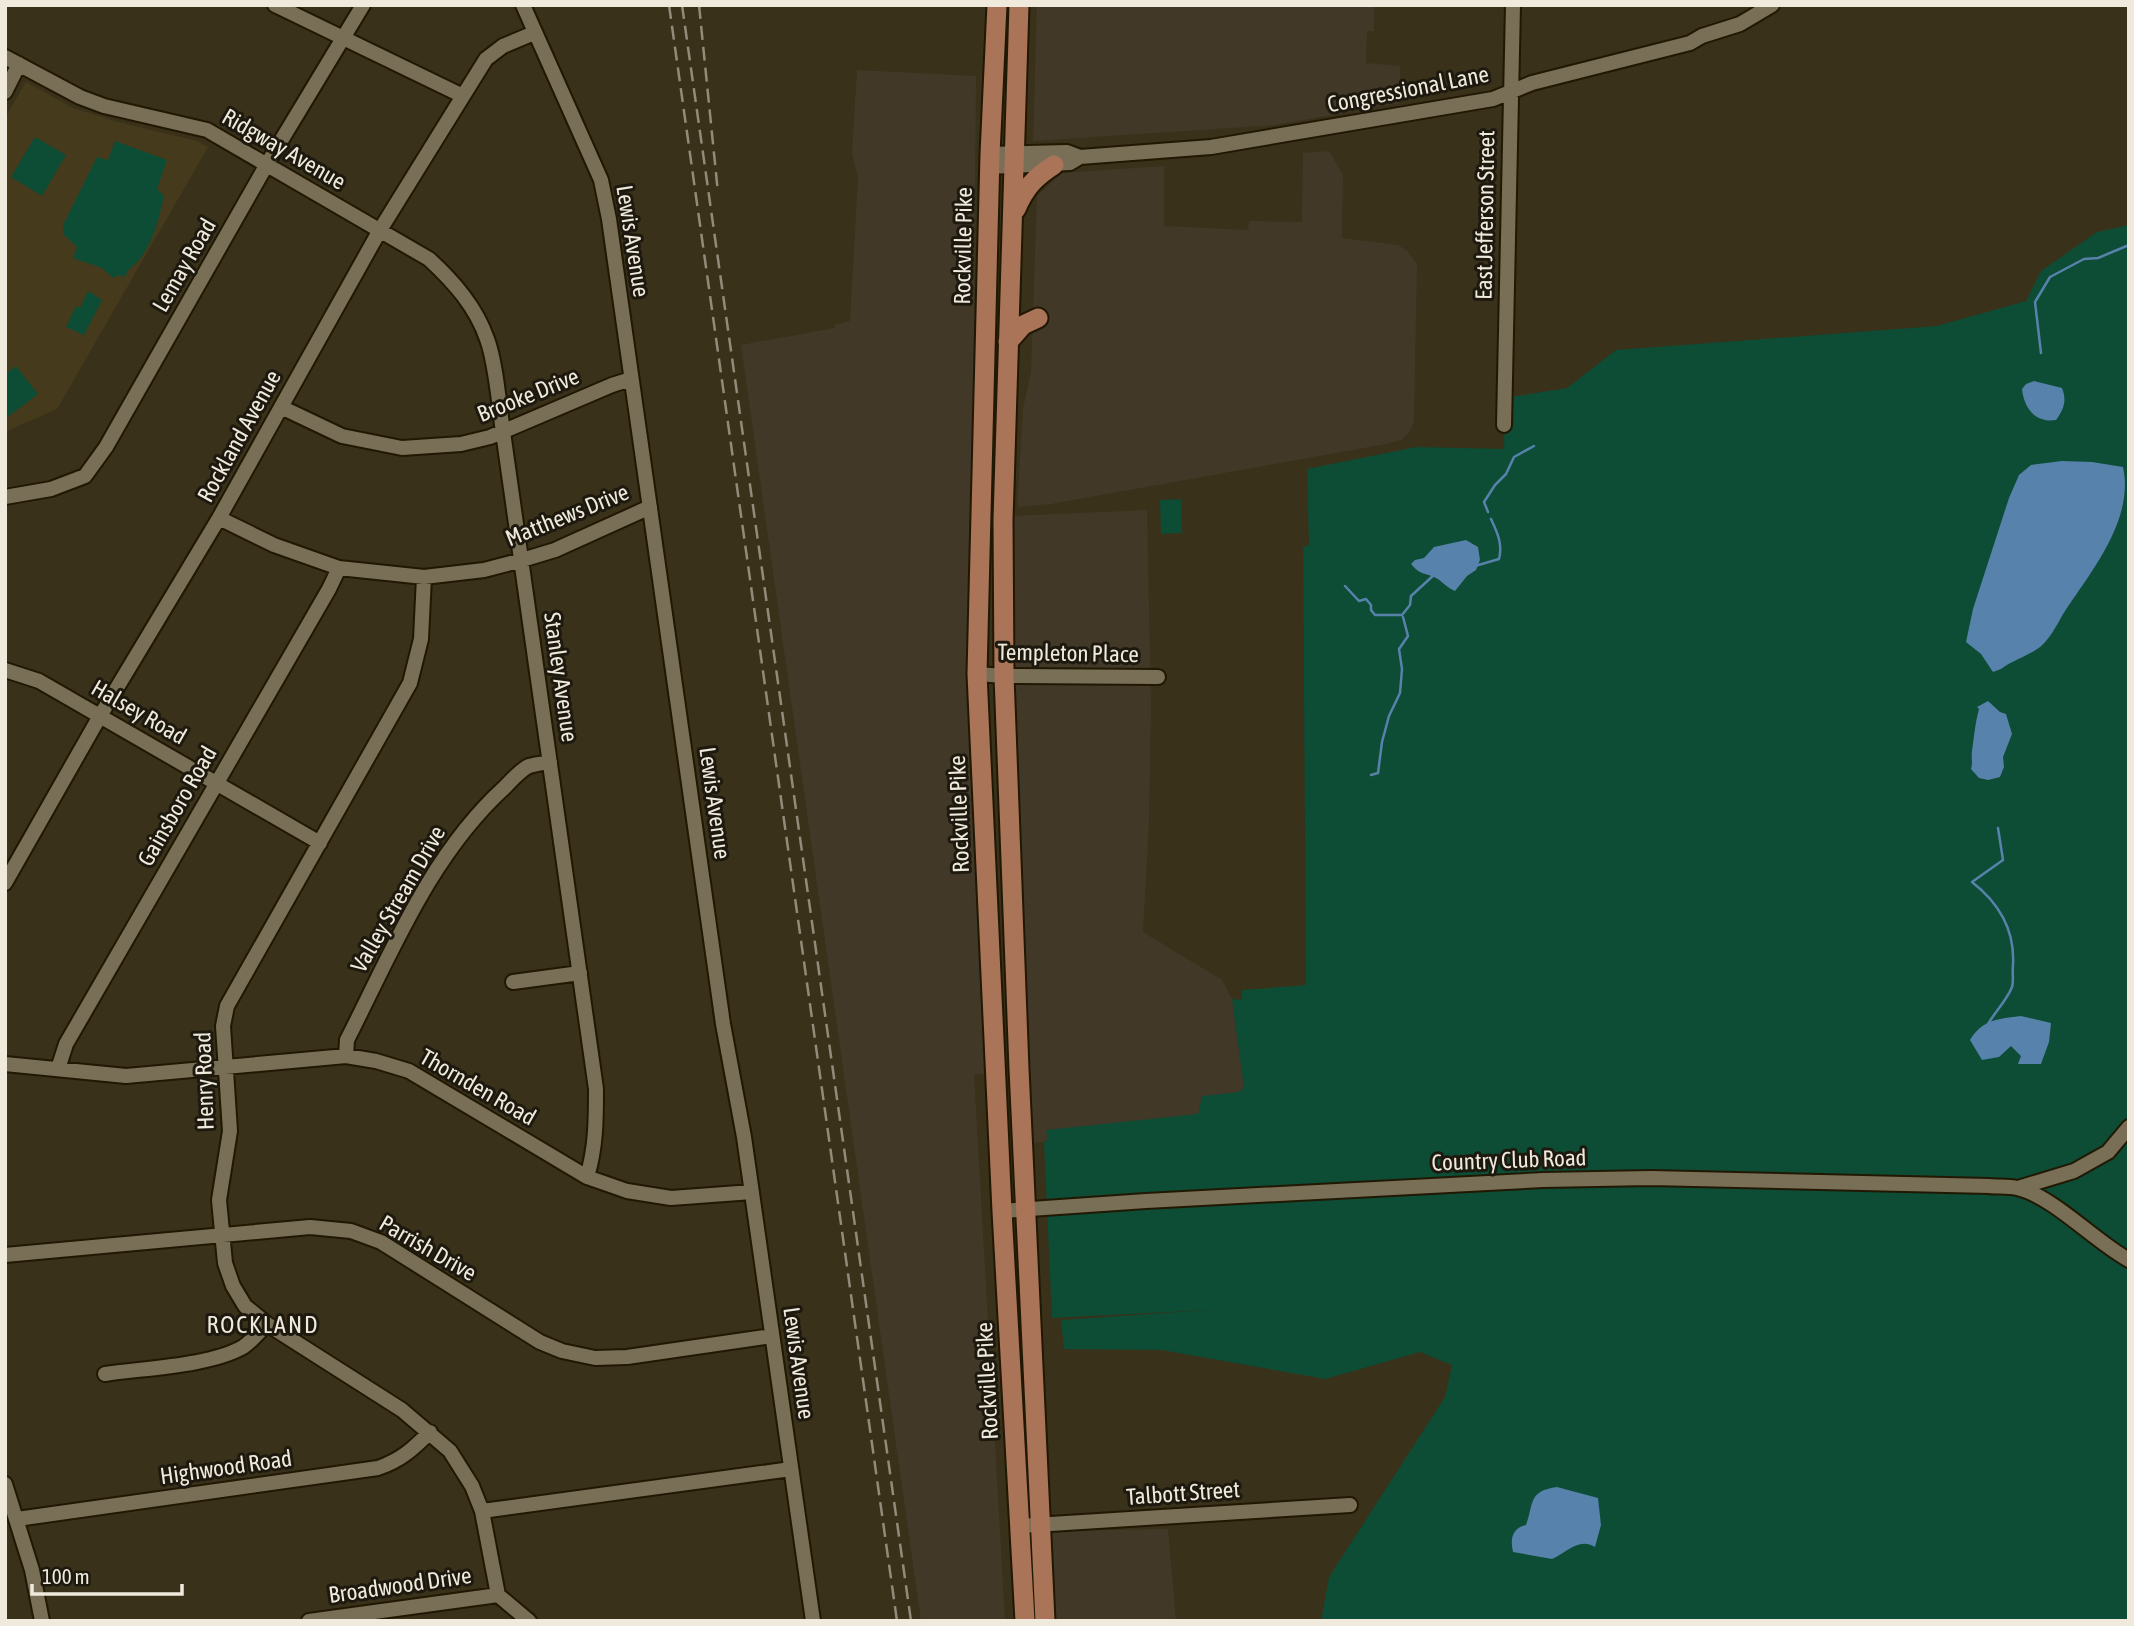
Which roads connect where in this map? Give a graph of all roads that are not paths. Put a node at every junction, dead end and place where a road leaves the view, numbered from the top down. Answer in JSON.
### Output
{"nodes":[{"id":1,"x":275,"y":5,"type":"edge"},
{"id":2,"x":363,"y":5,"type":"edge"},
{"id":3,"x":523,"y":5,"type":"edge"},
{"id":4,"x":997,"y":5,"type":"edge"},
{"id":5,"x":1019,"y":5,"type":"edge"},
{"id":6,"x":1513,"y":5,"type":"edge"},
{"id":7,"x":1772,"y":5,"type":"edge"},
{"id":8,"x":534,"y":33,"type":"junction"},
{"id":9,"x":344,"y":39,"type":"junction"},
{"id":10,"x":5,"y":57,"type":"edge"},
{"id":11,"x":19,"y":64,"type":"junction"},
{"id":12,"x":5,"y":92,"type":"edge"},
{"id":13,"x":1511,"y":92,"type":"junction"},
{"id":14,"x":463,"y":96,"type":"junction"},
{"id":15,"x":1080,"y":157,"type":"junction"},
{"id":16,"x":990,"y":160,"type":"junction"},
{"id":17,"x":1016,"y":160,"type":"junction"},
{"id":18,"x":267,"y":164,"type":"junction"},
{"id":19,"x":1054,"y":165,"type":"junction"},
{"id":20,"x":1013,"y":216,"type":"junction"},
{"id":21,"x":380,"y":230,"type":"junction"},
{"id":22,"x":1010,"y":296,"type":"junction"},
{"id":23,"x":1008,"y":342,"type":"junction"},
{"id":24,"x":631,"y":379,"type":"junction"},
{"id":25,"x":281,"y":407,"type":"junction"},
{"id":26,"x":1504,"y":425,"type":"dead end"},
{"id":27,"x":503,"y":432,"type":"junction"},
{"id":28,"x":5,"y":497,"type":"edge"},
{"id":29,"x":650,"y":507,"type":"junction"},
{"id":30,"x":219,"y":518,"type":"junction"},
{"id":31,"x":522,"y":561,"type":"junction"},
{"id":32,"x":339,"y":568,"type":"junction"},
{"id":33,"x":424,"y":578,"type":"junction"},
{"id":34,"x":5,"y":670,"type":"edge"},
{"id":35,"x":978,"y":674,"type":"junction"},
{"id":36,"x":1004,"y":677,"type":"junction"},
{"id":37,"x":1158,"y":677,"type":"dead end"},
{"id":38,"x":100,"y":716,"type":"junction"},
{"id":39,"x":550,"y":762,"type":"junction"},
{"id":40,"x":216,"y":783,"type":"junction"},
{"id":41,"x":320,"y":842,"type":"junction"},
{"id":42,"x":5,"y":883,"type":"edge"},
{"id":43,"x":580,"y":973,"type":"junction"},
{"id":44,"x":513,"y":982,"type":"dead end"},
{"id":45,"x":346,"y":1056,"type":"junction"},
{"id":46,"x":5,"y":1064,"type":"edge"},
{"id":47,"x":225,"y":1068,"type":"junction"},
{"id":48,"x":58,"y":1069,"type":"junction"},
{"id":49,"x":2129,"y":1127,"type":"edge"},
{"id":50,"x":587,"y":1177,"type":"junction"},
{"id":51,"x":2018,"y":1188,"type":"junction"},
{"id":52,"x":752,"y":1192,"type":"junction"},
{"id":53,"x":1025,"y":1209,"type":"junction"},
{"id":54,"x":1002,"y":1211,"type":"junction"},
{"id":55,"x":222,"y":1235,"type":"junction"},
{"id":56,"x":5,"y":1255,"type":"edge"},
{"id":57,"x":2129,"y":1259,"type":"edge"},
{"id":58,"x":267,"y":1324,"type":"junction"},
{"id":59,"x":772,"y":1336,"type":"junction"},
{"id":60,"x":1032,"y":1365,"type":"junction"},
{"id":61,"x":1012,"y":1366,"type":"junction"},
{"id":62,"x":105,"y":1374,"type":"dead end"},
{"id":63,"x":430,"y":1432,"type":"junction"},
{"id":64,"x":791,"y":1469,"type":"junction"},
{"id":65,"x":5,"y":1483,"type":"edge"},
{"id":66,"x":1350,"y":1505,"type":"dead end"},
{"id":67,"x":482,"y":1511,"type":"junction"},
{"id":68,"x":17,"y":1519,"type":"junction"},
{"id":69,"x":1040,"y":1524,"type":"junction"},
{"id":70,"x":1019,"y":1526,"type":"junction"},
{"id":71,"x":498,"y":1595,"type":"junction"},
{"id":72,"x":42,"y":1621,"type":"edge"},
{"id":73,"x":309,"y":1621,"type":"edge"},
{"id":74,"x":529,"y":1621,"type":"edge"},
{"id":75,"x":813,"y":1621,"type":"edge"},
{"id":76,"x":1025,"y":1621,"type":"edge"},
{"id":77,"x":1045,"y":1621,"type":"edge"}],
"edges":[{"from":1,"to":9,"type":"street"},
{"from":2,"to":9,"type":"street","name":"Lemay Road"},
{"from":3,"to":8,"type":"street","name":"Lewis Avenue"},
{"from":4,"to":16,"type":"main road","name":"Rockville Pike"},
{"from":5,"to":17,"type":"main road","name":"Rockville Pike"},
{"from":6,"to":13,"type":"street","name":"East Jefferson Street"},
{"from":7,"to":13,"type":"street","name":"Congressional Lane"},
{"from":8,"to":14,"type":"street","name":"Rockland Avenue"},
{"from":8,"to":24,"type":"street","name":"Lewis Avenue"},
{"from":9,"to":14,"type":"street"},
{"from":9,"to":18,"type":"street","name":"Lemay Road"},
{"from":10,"to":11,"type":"street","name":"Ridgway Avenue"},
{"from":11,"to":12,"type":"street"},
{"from":11,"to":18,"type":"street","name":"Ridgway Avenue"},
{"from":13,"to":15,"type":"street","name":"Congressional Lane"},
{"from":13,"to":26,"type":"street","name":"East Jefferson Street"},
{"from":14,"to":21,"type":"street","name":"Rockland Avenue"},
{"from":15,"to":17,"type":"street","name":"Congressional Lane"},
{"from":15,"to":19,"type":"street","name":"Congressional Lane"},
{"from":16,"to":17,"type":"street","name":"Congressional Lane"},
{"from":16,"to":35,"type":"main road","name":"Rockville Pike"},
{"from":17,"to":19,"type":"street","name":"Congressional Lane"},
{"from":17,"to":20,"type":"main road","name":"Rockville Pike"},
{"from":18,"to":21,"type":"street","name":"Ridgway Avenue"},
{"from":18,"to":28,"type":"street","name":"Lemay Road"},
{"from":19,"to":20,"type":"main road"},
{"from":20,"to":22,"type":"main road","name":"Rockville Pike"},
{"from":21,"to":25,"type":"street","name":"Rockland Avenue"},
{"from":21,"to":27,"type":"street","name":"Stanley Avenue"},
{"from":22,"to":23,"type":"main road","name":"Rockville Pike"},
{"from":22,"to":23,"type":"main road"},
{"from":23,"to":36,"type":"main road","name":"Rockville Pike"},
{"from":24,"to":27,"type":"street","name":"Brooke Drive"},
{"from":24,"to":29,"type":"street","name":"Lewis Avenue"},
{"from":25,"to":27,"type":"street","name":"Brooke Drive"},
{"from":25,"to":30,"type":"street","name":"Rockland Avenue"},
{"from":27,"to":31,"type":"street","name":"Stanley Avenue"},
{"from":29,"to":31,"type":"street","name":"Matthews Drive"},
{"from":29,"to":52,"type":"street","name":"Lewis Avenue"},
{"from":30,"to":32,"type":"street","name":"Matthews Drive"},
{"from":30,"to":38,"type":"street","name":"Rockland Avenue"},
{"from":31,"to":33,"type":"street","name":"Matthews Drive"},
{"from":31,"to":39,"type":"street","name":"Stanley Avenue"},
{"from":32,"to":33,"type":"street","name":"Matthews Drive"},
{"from":32,"to":40,"type":"street","name":"Gainsboro Road"},
{"from":33,"to":41,"type":"street","name":"Henry Road"},
{"from":34,"to":38,"type":"street","name":"Halsey Road"},
{"from":35,"to":36,"type":"street","name":"Templeton Place"},
{"from":35,"to":54,"type":"main road","name":"Rockville Pike"},
{"from":36,"to":37,"type":"street","name":"Templeton Place"},
{"from":36,"to":53,"type":"main road","name":"Rockville Pike"},
{"from":38,"to":40,"type":"street","name":"Halsey Road"},
{"from":38,"to":42,"type":"street","name":"Rockland Avenue"},
{"from":39,"to":43,"type":"street","name":"Stanley Avenue"},
{"from":39,"to":45,"type":"street","name":"Valley Stream Drive"},
{"from":40,"to":41,"type":"street","name":"Halsey Road"},
{"from":40,"to":48,"type":"street","name":"Gainsboro Road"},
{"from":41,"to":47,"type":"street","name":"Henry Road"},
{"from":43,"to":44,"type":"street"},
{"from":43,"to":50,"type":"street","name":"Stanley Avenue"},
{"from":45,"to":47,"type":"street","name":"Thornden Road"},
{"from":45,"to":50,"type":"street","name":"Thornden Road"},
{"from":46,"to":48,"type":"street","name":"Thornden Road"},
{"from":47,"to":48,"type":"street","name":"Thornden Road"},
{"from":47,"to":55,"type":"street","name":"Henry Road"},
{"from":49,"to":51,"type":"street","name":"Country Club Road"},
{"from":50,"to":52,"type":"street","name":"Thornden Road"},
{"from":51,"to":53,"type":"street","name":"Country Club Road"},
{"from":51,"to":57,"type":"street","name":"Country Club Road"},
{"from":52,"to":59,"type":"street","name":"Lewis Avenue"},
{"from":53,"to":54,"type":"street","name":"Country Club Road"},
{"from":53,"to":60,"type":"main road","name":"Rockville Pike"},
{"from":54,"to":61,"type":"main road","name":"Rockville Pike"},
{"from":55,"to":56,"type":"street","name":"Parrish Drive"},
{"from":55,"to":58,"type":"street","name":"Henry Road"},
{"from":55,"to":59,"type":"street","name":"Parrish Drive"},
{"from":58,"to":62,"type":"street"},
{"from":58,"to":63,"type":"street","name":"Henry Road"},
{"from":59,"to":64,"type":"street","name":"Lewis Avenue"},
{"from":60,"to":61,"type":"main road"},
{"from":60,"to":69,"type":"main road","name":"Rockville Pike"},
{"from":61,"to":70,"type":"main road","name":"Rockville Pike"},
{"from":63,"to":67,"type":"street","name":"Henry Road"},
{"from":63,"to":68,"type":"street","name":"Highwood Road"},
{"from":64,"to":67,"type":"street"},
{"from":64,"to":75,"type":"street","name":"Lewis Avenue"},
{"from":65,"to":68,"type":"street"},
{"from":66,"to":69,"type":"street","name":"Talbott Street"},
{"from":67,"to":71,"type":"street","name":"Henry Road"},
{"from":68,"to":72,"type":"street"},
{"from":69,"to":70,"type":"street","name":"Talbott Street"},
{"from":69,"to":77,"type":"main road","name":"Rockville Pike"},
{"from":70,"to":76,"type":"main road","name":"Rockville Pike"},
{"from":71,"to":73,"type":"street","name":"Broadwood Drive"},
{"from":71,"to":74,"type":"street","name":"Broadwood Drive"}]}
